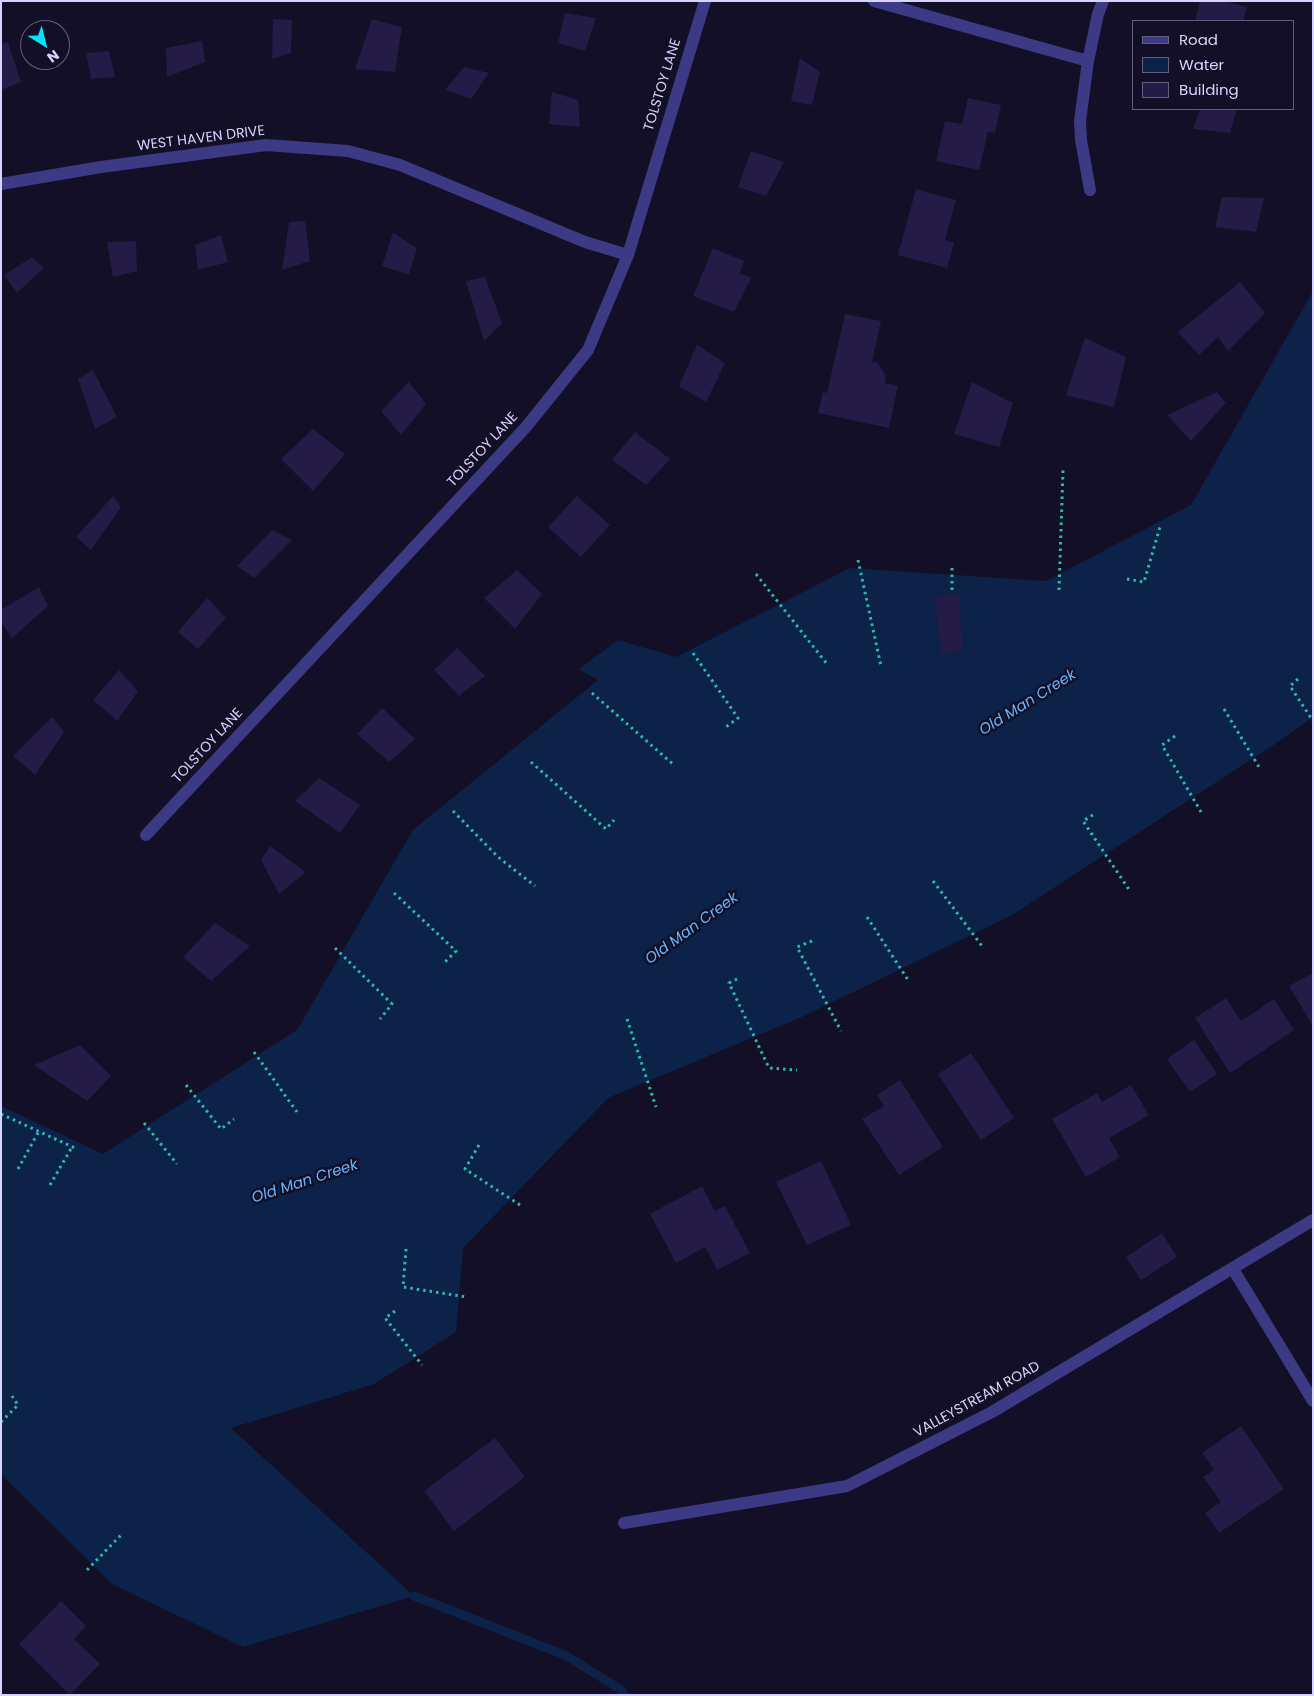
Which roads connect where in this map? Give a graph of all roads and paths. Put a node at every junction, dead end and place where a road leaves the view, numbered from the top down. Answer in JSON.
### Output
{"nodes":[{"id":1,"x":705,"y":1,"type":"edge"},
{"id":2,"x":874,"y":1,"type":"edge"},
{"id":3,"x":1103,"y":1,"type":"edge"},
{"id":4,"x":1088,"y":61,"type":"junction"},
{"id":5,"x":1,"y":184,"type":"edge"},
{"id":6,"x":1090,"y":190,"type":"dead end"},
{"id":7,"x":628,"y":255,"type":"junction"},
{"id":8,"x":1063,"y":470,"type":"dead end"},
{"id":9,"x":1160,"y":527,"type":"dead end"},
{"id":10,"x":858,"y":560,"type":"dead end"},
{"id":11,"x":952,"y":568,"type":"dead end"},
{"id":12,"x":756,"y":574,"type":"dead end"},
{"id":13,"x":1127,"y":579,"type":"dead end"},
{"id":14,"x":1059,"y":590,"type":"dead end"},
{"id":15,"x":952,"y":592,"type":"dead end"},
{"id":16,"x":693,"y":653,"type":"dead end"},
{"id":17,"x":827,"y":664,"type":"dead end"},
{"id":18,"x":881,"y":666,"type":"dead end"},
{"id":19,"x":1298,"y":679,"type":"dead end"},
{"id":20,"x":592,"y":692,"type":"dead end"},
{"id":21,"x":1224,"y":709,"type":"dead end"},
{"id":22,"x":1313,"y":720,"type":"edge"},
{"id":23,"x":726,"y":727,"type":"dead end"},
{"id":24,"x":1176,"y":736,"type":"dead end"},
{"id":25,"x":531,"y":762,"type":"dead end"},
{"id":26,"x":675,"y":766,"type":"dead end"},
{"id":27,"x":1259,"y":767,"type":"dead end"},
{"id":28,"x":453,"y":811,"type":"dead end"},
{"id":29,"x":1201,"y":812,"type":"dead end"},
{"id":30,"x":1093,"y":815,"type":"dead end"},
{"id":31,"x":614,"y":820,"type":"dead end"},
{"id":32,"x":146,"y":835,"type":"dead end"},
{"id":33,"x":933,"y":881,"type":"dead end"},
{"id":34,"x":535,"y":886,"type":"dead end"},
{"id":35,"x":1130,"y":891,"type":"dead end"},
{"id":36,"x":394,"y":892,"type":"dead end"},
{"id":37,"x":866,"y":917,"type":"dead end"},
{"id":38,"x":812,"y":941,"type":"dead end"},
{"id":39,"x":982,"y":946,"type":"dead end"},
{"id":40,"x":335,"y":948,"type":"dead end"},
{"id":41,"x":445,"y":962,"type":"dead end"},
{"id":42,"x":736,"y":979,"type":"dead end"},
{"id":43,"x":908,"y":980,"type":"dead end"},
{"id":44,"x":627,"y":1018,"type":"dead end"},
{"id":45,"x":380,"y":1019,"type":"dead end"},
{"id":46,"x":841,"y":1031,"type":"dead end"},
{"id":47,"x":254,"y":1052,"type":"dead end"},
{"id":48,"x":796,"y":1070,"type":"dead end"},
{"id":49,"x":186,"y":1086,"type":"dead end"},
{"id":50,"x":656,"y":1107,"type":"dead end"},
{"id":51,"x":297,"y":1112,"type":"dead end"},
{"id":52,"x":2,"y":1114,"type":"edge"},
{"id":53,"x":1,"y":1119,"type":"edge"},
{"id":54,"x":234,"y":1119,"type":"dead end"},
{"id":55,"x":144,"y":1122,"type":"dead end"},
{"id":56,"x":39,"y":1131,"type":"junction"},
{"id":57,"x":479,"y":1145,"type":"dead end"},
{"id":58,"x":72,"y":1146,"type":"junction"},
{"id":59,"x":77,"y":1149,"type":"dead end"},
{"id":60,"x":177,"y":1164,"type":"dead end"},
{"id":61,"x":18,"y":1169,"type":"dead end"},
{"id":62,"x":50,"y":1185,"type":"dead end"},
{"id":63,"x":520,"y":1205,"type":"dead end"},
{"id":64,"x":1313,"y":1220,"type":"edge"},
{"id":65,"x":406,"y":1249,"type":"dead end"},
{"id":66,"x":1233,"y":1269,"type":"junction"},
{"id":67,"x":467,"y":1298,"type":"dead end"},
{"id":68,"x":395,"y":1311,"type":"dead end"},
{"id":69,"x":422,"y":1365,"type":"dead end"},
{"id":70,"x":12,"y":1396,"type":"dead end"},
{"id":71,"x":1313,"y":1401,"type":"edge"},
{"id":72,"x":1,"y":1422,"type":"edge"},
{"id":73,"x":624,"y":1523,"type":"dead end"},
{"id":74,"x":123,"y":1533,"type":"dead end"},
{"id":75,"x":87,"y":1570,"type":"dead end"}],
"edges":[{"from":1,"to":7,"type":"street","name":"TOLSTOY LANE"},
{"from":2,"to":4,"type":"street"},
{"from":3,"to":4,"type":"street"},
{"from":4,"to":6,"type":"street"},
{"from":5,"to":7,"type":"street","name":"WEST HAVEN DRIVE"},
{"from":7,"to":32,"type":"street","name":"TOLSTOY LANE"},
{"from":8,"to":14,"type":"path"},
{"from":9,"to":13,"type":"path"},
{"from":10,"to":18,"type":"path"},
{"from":11,"to":15,"type":"path"},
{"from":12,"to":17,"type":"path"},
{"from":16,"to":23,"type":"path"},
{"from":19,"to":22,"type":"path"},
{"from":20,"to":26,"type":"path"},
{"from":21,"to":27,"type":"path"},
{"from":24,"to":29,"type":"path"},
{"from":25,"to":31,"type":"path"},
{"from":28,"to":34,"type":"path"},
{"from":30,"to":35,"type":"path"},
{"from":33,"to":39,"type":"path"},
{"from":36,"to":41,"type":"path"},
{"from":37,"to":43,"type":"path"},
{"from":38,"to":46,"type":"path"},
{"from":40,"to":45,"type":"path"},
{"from":42,"to":48,"type":"path"},
{"from":44,"to":50,"type":"path"},
{"from":47,"to":51,"type":"path"},
{"from":49,"to":54,"type":"path"},
{"from":52,"to":53,"type":"path"},
{"from":52,"to":56,"type":"path"},
{"from":55,"to":60,"type":"path"},
{"from":56,"to":58,"type":"path"},
{"from":56,"to":61,"type":"path"},
{"from":57,"to":63,"type":"path"},
{"from":58,"to":59,"type":"path"},
{"from":58,"to":62,"type":"path"},
{"from":64,"to":66,"type":"street","name":"VALLEYSTREAM ROAD"},
{"from":65,"to":67,"type":"path"},
{"from":66,"to":71,"type":"street"},
{"from":66,"to":73,"type":"street","name":"VALLEYSTREAM ROAD"},
{"from":68,"to":69,"type":"path"},
{"from":70,"to":72,"type":"path"},
{"from":74,"to":75,"type":"path"}]}
